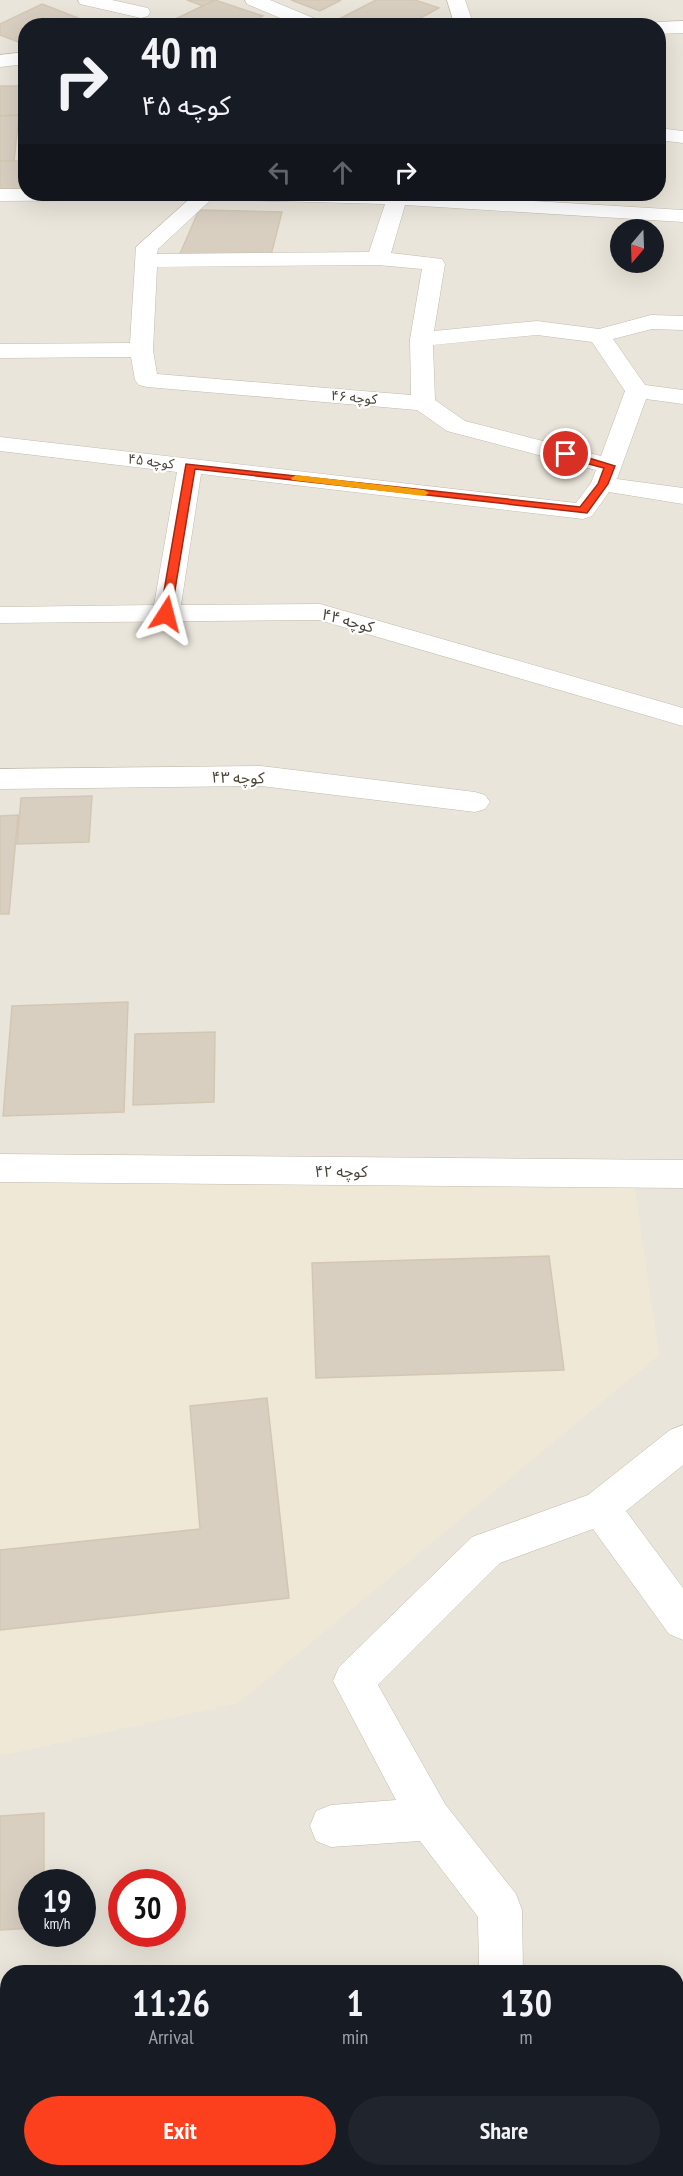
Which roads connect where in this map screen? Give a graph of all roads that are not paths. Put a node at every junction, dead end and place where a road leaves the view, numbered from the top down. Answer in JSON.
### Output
{"nodes":[{"id":1,"x":87,"y":0,"type":"edge"},
{"id":2,"x":254,"y":0,"type":"edge"},
{"id":3,"x":456,"y":0,"type":"edge"},
{"id":4,"x":140,"y":12,"type":"edge"},
{"id":5,"x":297,"y":18,"type":"edge"},
{"id":6,"x":462,"y":18,"type":"edge"},
{"id":7,"x":683,"y":27,"type":"edge"},
{"id":8,"x":666,"y":28,"type":"edge"},
{"id":9,"x":18,"y":59,"type":"edge"},
{"id":10,"x":0,"y":62,"type":"edge"},
{"id":11,"x":666,"y":135,"type":"edge"},
{"id":12,"x":683,"y":137,"type":"edge"},
{"id":13,"x":0,"y":195,"type":"edge"},
{"id":14,"x":18,"y":195,"type":"edge"},
{"id":15,"x":199,"y":201,"type":"edge"},
{"id":16,"x":397,"y":201,"type":"edge"},
{"id":17,"x":429,"y":201,"type":"edge"},
{"id":18,"x":574,"y":201,"type":"edge"},
{"id":19,"x":683,"y":216,"type":"edge"},
{"id":20,"x":378,"y":258,"type":"junction"},
{"id":21,"x":147,"y":261,"type":"junction"},
{"id":22,"x":683,"y":323,"type":"edge"},
{"id":23,"x":599,"y":336,"type":"junction"},
{"id":24,"x":422,"y":339,"type":"junction"},
{"id":25,"x":141,"y":350,"type":"junction"},
{"id":26,"x":0,"y":351,"type":"edge"},
{"id":27,"x":637,"y":391,"type":"junction"},
{"id":28,"x":683,"y":397,"type":"edge"},
{"id":29,"x":423,"y":403,"type":"junction"},
{"id":30,"x":0,"y":444,"type":"edge"},
{"id":31,"x":190,"y":466,"type":"junction"},
{"id":32,"x":607,"y":475,"type":"junction"},
{"id":33,"x":683,"y":496,"type":"edge"},
{"id":34,"x":166,"y":614,"type":"junction"},
{"id":35,"x":0,"y":615,"type":"edge"},
{"id":36,"x":683,"y":717,"type":"edge"},
{"id":37,"x":0,"y":779,"type":"edge"},
{"id":38,"x":475,"y":802,"type":"dead end"},
{"id":39,"x":0,"y":1168,"type":"edge"},
{"id":40,"x":683,"y":1174,"type":"edge"},
{"id":41,"x":683,"y":1442,"type":"edge"},
{"id":42,"x":602,"y":1508,"type":"junction"},
{"id":43,"x":683,"y":1621,"type":"edge"},
{"id":44,"x":430,"y":1819,"type":"junction"},
{"id":45,"x":331,"y":1826,"type":"dead end"},
{"id":46,"x":501,"y":1965,"type":"edge"}],
"edges":[{"from":1,"to":4,"type":"street"},
{"from":2,"to":5,"type":"street"},
{"from":3,"to":6,"type":"street"},
{"from":7,"to":8,"type":"street"},
{"from":9,"to":10,"type":"street"},
{"from":11,"to":12,"type":"street"},
{"from":13,"to":14,"type":"street"},
{"from":15,"to":21,"type":"street"},
{"from":16,"to":20,"type":"street"},
{"from":17,"to":18,"type":"street"},
{"from":18,"to":19,"type":"street"},
{"from":20,"to":21,"type":"street"},
{"from":20,"to":24,"type":"street"},
{"from":21,"to":25,"type":"street"},
{"from":22,"to":23,"type":"street"},
{"from":23,"to":24,"type":"street"},
{"from":23,"to":27,"type":"street"},
{"from":24,"to":29,"type":"street"},
{"from":25,"to":26,"type":"street"},
{"from":25,"to":29,"type":"street","name":"کوچه ۴۶"},
{"from":27,"to":28,"type":"street"},
{"from":27,"to":32,"type":"street"},
{"from":29,"to":32,"type":"street"},
{"from":30,"to":31,"type":"street","name":"کوچه ۴۵"},
{"from":31,"to":32,"type":"street","name":"کوچه ۴۵"},
{"from":31,"to":34,"type":"street"},
{"from":32,"to":33,"type":"street"},
{"from":34,"to":35,"type":"street","name":"کوچه ۴۴"},
{"from":34,"to":36,"type":"street","name":"کوچه ۴۴"},
{"from":37,"to":38,"type":"street","name":"کوچه ۴۳"},
{"from":39,"to":40,"type":"street","name":"کوچه ۴۲"},
{"from":41,"to":42,"type":"street"},
{"from":42,"to":43,"type":"street"},
{"from":42,"to":44,"type":"street"},
{"from":44,"to":45,"type":"street"},
{"from":44,"to":46,"type":"street"}]}
